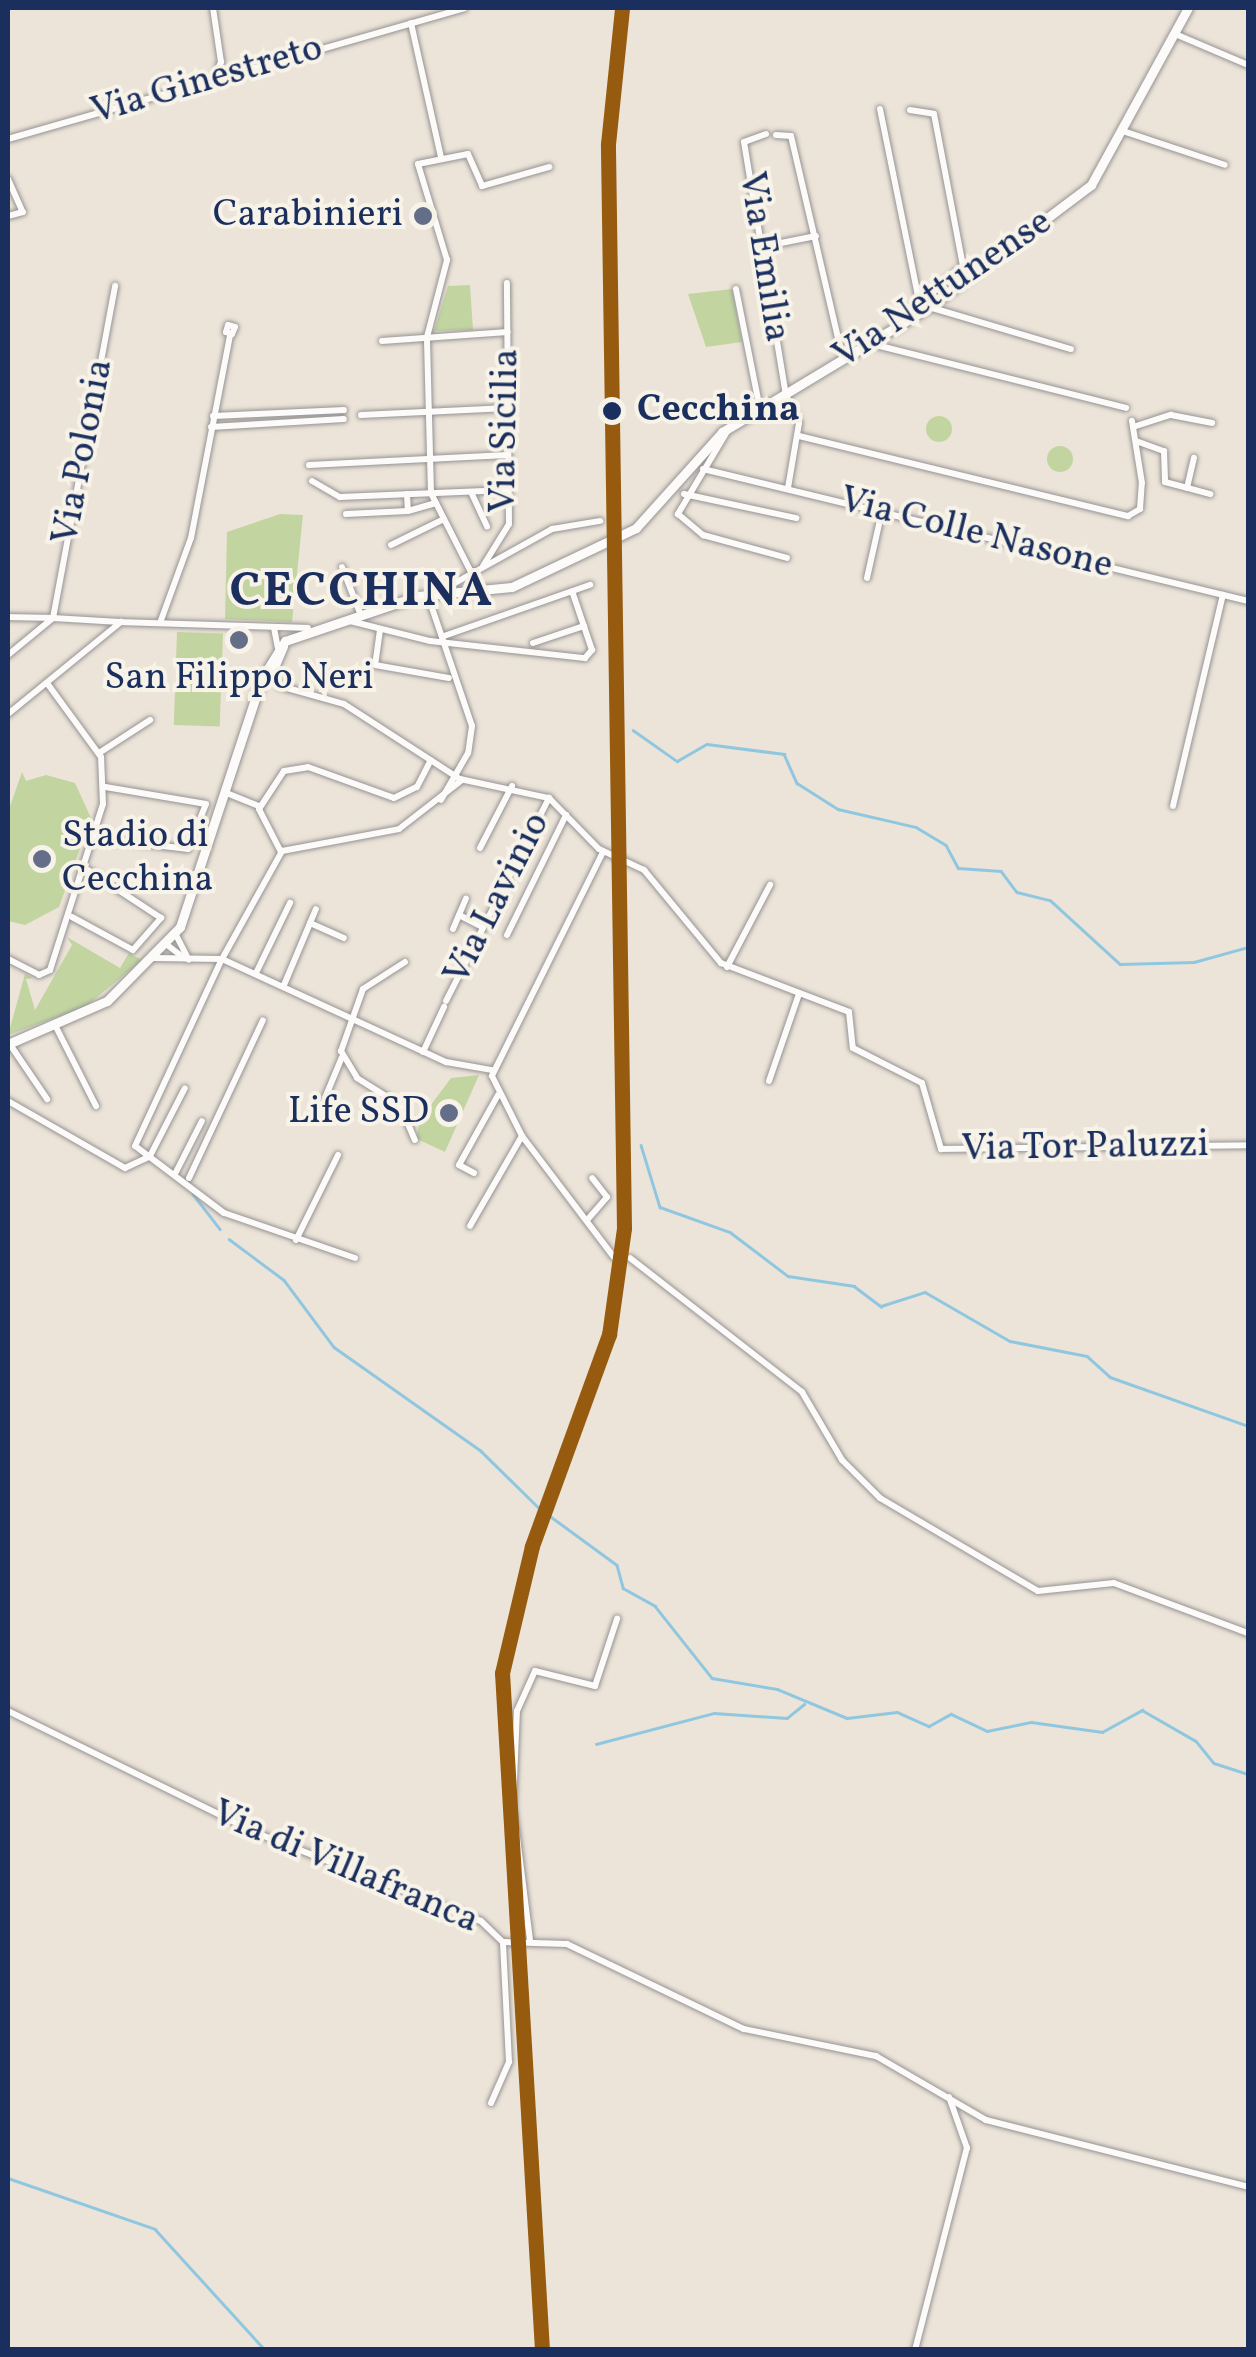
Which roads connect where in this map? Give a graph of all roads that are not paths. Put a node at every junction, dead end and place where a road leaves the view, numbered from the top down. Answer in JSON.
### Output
{"nodes":[{"id":1,"x":213,"y":8,"type":"edge"},
{"id":2,"x":442,"y":8,"type":"edge"},
{"id":3,"x":464,"y":8,"type":"edge"},
{"id":4,"x":1188,"y":8,"type":"edge"},
{"id":5,"x":433,"y":17,"type":"junction"},
{"id":6,"x":411,"y":23,"type":"junction"},
{"id":7,"x":1176,"y":34,"type":"junction"},
{"id":8,"x":1248,"y":65,"type":"edge"},
{"id":9,"x":213,"y":80,"type":"junction"},
{"id":10,"x":880,"y":108,"type":"dead end"},
{"id":11,"x":910,"y":110,"type":"dead end"},
{"id":12,"x":1126,"y":132,"type":"junction"},
{"id":13,"x":8,"y":139,"type":"edge"},
{"id":14,"x":441,"y":158,"type":"junction"},
{"id":15,"x":1225,"y":165,"type":"dead end"},
{"id":16,"x":549,"y":167,"type":"dead end"},
{"id":17,"x":8,"y":179,"type":"edge"},
{"id":18,"x":8,"y":216,"type":"edge"},
{"id":19,"x":816,"y":236,"type":"junction"},
{"id":20,"x":761,"y":247,"type":"junction"},
{"id":21,"x":507,"y":284,"type":"dead end"},
{"id":22,"x":115,"y":286,"type":"dead end"},
{"id":23,"x":736,"y":289,"type":"dead end"},
{"id":24,"x":928,"y":303,"type":"junction"},
{"id":25,"x":508,"y":332,"type":"junction"},
{"id":26,"x":230,"y":334,"type":"dead end"},
{"id":27,"x":426,"y":337,"type":"junction"},
{"id":28,"x":382,"y":341,"type":"dead end"},
{"id":29,"x":872,"y":344,"type":"junction"},
{"id":30,"x":1071,"y":349,"type":"dead end"},
{"id":31,"x":844,"y":360,"type":"junction"},
{"id":32,"x":786,"y":394,"type":"junction"},
{"id":33,"x":216,"y":400,"type":"junction"},
{"id":34,"x":508,"y":408,"type":"junction"},
{"id":35,"x":1126,"y":408,"type":"dead end"},
{"id":36,"x":760,"y":409,"type":"junction"},
{"id":37,"x":427,"y":412,"type":"junction"},
{"id":38,"x":361,"y":414,"type":"dead end"},
{"id":39,"x":226,"y":415,"type":"junction"},
{"id":40,"x":213,"y":416,"type":"junction"},
{"id":41,"x":1212,"y":423,"type":"dead end"},
{"id":42,"x":732,"y":425,"type":"junction"},
{"id":43,"x":210,"y":428,"type":"junction"},
{"id":44,"x":799,"y":436,"type":"junction"},
{"id":45,"x":1136,"y":441,"type":"junction"},
{"id":46,"x":507,"y":455,"type":"junction"},
{"id":47,"x":1194,"y":458,"type":"dead end"},
{"id":48,"x":428,"y":459,"type":"junction"},
{"id":49,"x":309,"y":465,"type":"dead end"},
{"id":50,"x":703,"y":469,"type":"junction"},
{"id":51,"x":312,"y":481,"type":"dead end"},
{"id":52,"x":788,"y":488,"type":"junction"},
{"id":53,"x":1187,"y":488,"type":"junction"},
{"id":54,"x":508,"y":490,"type":"junction"},
{"id":55,"x":471,"y":492,"type":"junction"},
{"id":56,"x":406,"y":494,"type":"junction"},
{"id":57,"x":430,"y":494,"type":"junction"},
{"id":58,"x":684,"y":494,"type":"junction"},
{"id":59,"x":1210,"y":494,"type":"dead end"},
{"id":60,"x":436,"y":504,"type":"junction"},
{"id":61,"x":408,"y":510,"type":"junction"},
{"id":62,"x":882,"y":511,"type":"junction"},
{"id":63,"x":346,"y":514,"type":"dead end"},
{"id":64,"x":796,"y":518,"type":"dead end"},
{"id":65,"x":444,"y":520,"type":"junction"},
{"id":66,"x":600,"y":520,"type":"dead end"},
{"id":67,"x":487,"y":526,"type":"dead end"},
{"id":68,"x":391,"y":545,"type":"dead end"},
{"id":69,"x":787,"y":558,"type":"dead end"},
{"id":70,"x":483,"y":566,"type":"junction"},
{"id":71,"x":342,"y":567,"type":"dead end"},
{"id":72,"x":471,"y":572,"type":"junction"},
{"id":73,"x":867,"y":578,"type":"dead end"},
{"id":74,"x":590,"y":585,"type":"dead end"},
{"id":75,"x":572,"y":592,"type":"junction"},
{"id":76,"x":432,"y":594,"type":"junction"},
{"id":77,"x":1223,"y":595,"type":"junction"},
{"id":78,"x":1248,"y":600,"type":"edge"},
{"id":79,"x":360,"y":613,"type":"junction"},
{"id":80,"x":8,"y":617,"type":"edge"},
{"id":81,"x":53,"y":618,"type":"junction"},
{"id":82,"x":340,"y":618,"type":"junction"},
{"id":83,"x":121,"y":622,"type":"junction"},
{"id":84,"x":160,"y":622,"type":"junction"},
{"id":85,"x":584,"y":626,"type":"junction"},
{"id":86,"x":274,"y":628,"type":"junction"},
{"id":87,"x":308,"y":628,"type":"junction"},
{"id":88,"x":380,"y":630,"type":"junction"},
{"id":89,"x":453,"y":632,"type":"junction"},
{"id":90,"x":288,"y":638,"type":"junction"},
{"id":91,"x":450,"y":641,"type":"junction"},
{"id":92,"x":533,"y":643,"type":"dead end"},
{"id":93,"x":278,"y":648,"type":"junction"},
{"id":94,"x":8,"y":655,"type":"edge"},
{"id":95,"x":450,"y":678,"type":"junction"},
{"id":96,"x":46,"y":683,"type":"junction"},
{"id":97,"x":8,"y":714,"type":"edge"},
{"id":98,"x":150,"y":720,"type":"dead end"},
{"id":99,"x":99,"y":753,"type":"junction"},
{"id":100,"x":431,"y":760,"type":"junction"},
{"id":101,"x":458,"y":778,"type":"junction"},
{"id":102,"x":512,"y":786,"type":"junction"},
{"id":103,"x":105,"y":787,"type":"junction"},
{"id":104,"x":229,"y":794,"type":"junction"},
{"id":105,"x":549,"y":798,"type":"junction"},
{"id":106,"x":259,"y":806,"type":"junction"},
{"id":107,"x":1174,"y":806,"type":"dead end"},
{"id":108,"x":566,"y":815,"type":"junction"},
{"id":109,"x":96,"y":838,"type":"junction"},
{"id":110,"x":480,"y":848,"type":"dead end"},
{"id":111,"x":281,"y":852,"type":"junction"},
{"id":112,"x":603,"y":852,"type":"junction"},
{"id":113,"x":88,"y":870,"type":"junction"},
{"id":114,"x":770,"y":885,"type":"dead end"},
{"id":115,"x":466,"y":899,"type":"dead end"},
{"id":116,"x":290,"y":903,"type":"dead end"},
{"id":117,"x":316,"y":909,"type":"dead end"},
{"id":118,"x":459,"y":915,"type":"junction"},
{"id":119,"x":72,"y":917,"type":"junction"},
{"id":120,"x":310,"y":923,"type":"junction"},
{"id":121,"x":483,"y":928,"type":"junction"},
{"id":122,"x":453,"y":929,"type":"dead end"},
{"id":123,"x":508,"y":935,"type":"dead end"},
{"id":124,"x":344,"y":938,"type":"dead end"},
{"id":125,"x":170,"y":939,"type":"junction"},
{"id":126,"x":154,"y":958,"type":"junction"},
{"id":127,"x":8,"y":959,"type":"edge"},
{"id":128,"x":222,"y":959,"type":"junction"},
{"id":129,"x":190,"y":961,"type":"junction"},
{"id":130,"x":207,"y":962,"type":"junction"},
{"id":131,"x":405,"y":962,"type":"dead end"},
{"id":132,"x":728,"y":967,"type":"junction"},
{"id":133,"x":257,"y":972,"type":"junction"},
{"id":134,"x":213,"y":981,"type":"junction"},
{"id":135,"x":284,"y":985,"type":"junction"},
{"id":136,"x":799,"y":994,"type":"junction"},
{"id":137,"x":348,"y":1018,"type":"junction"},
{"id":138,"x":263,"y":1020,"type":"dead end"},
{"id":139,"x":55,"y":1025,"type":"junction"},
{"id":140,"x":8,"y":1043,"type":"edge"},
{"id":141,"x":424,"y":1052,"type":"junction"},
{"id":142,"x":342,"y":1056,"type":"junction"},
{"id":143,"x":492,"y":1070,"type":"junction"},
{"id":144,"x":769,"y":1081,"type":"dead end"},
{"id":145,"x":185,"y":1088,"type":"dead end"},
{"id":146,"x":498,"y":1095,"type":"junction"},
{"id":147,"x":325,"y":1098,"type":"dead end"},
{"id":148,"x":46,"y":1099,"type":"dead end"},
{"id":149,"x":8,"y":1101,"type":"edge"},
{"id":150,"x":96,"y":1106,"type":"dead end"},
{"id":151,"x":202,"y":1122,"type":"dead end"},
{"id":152,"x":522,"y":1136,"type":"junction"},
{"id":153,"x":415,"y":1140,"type":"dead end"},
{"id":154,"x":1248,"y":1145,"type":"edge"},
{"id":155,"x":338,"y":1155,"type":"dead end"},
{"id":156,"x":150,"y":1156,"type":"junction"},
{"id":157,"x":176,"y":1172,"type":"junction"},
{"id":158,"x":474,"y":1173,"type":"dead end"},
{"id":159,"x":189,"y":1178,"type":"junction"},
{"id":160,"x":592,"y":1178,"type":"dead end"},
{"id":161,"x":588,"y":1219,"type":"junction"},
{"id":162,"x":470,"y":1226,"type":"dead end"},
{"id":163,"x":296,"y":1240,"type":"junction"},
{"id":164,"x":614,"y":1256,"type":"dead end"},
{"id":165,"x":355,"y":1258,"type":"dead end"},
{"id":166,"x":630,"y":1258,"type":"dead end"},
{"id":167,"x":617,"y":1619,"type":"dead end"},
{"id":168,"x":1248,"y":1633,"type":"edge"},
{"id":169,"x":8,"y":1711,"type":"edge"},
{"id":170,"x":529,"y":1940,"type":"junction"},
{"id":171,"x":507,"y":1942,"type":"junction"},
{"id":172,"x":949,"y":2096,"type":"junction"},
{"id":173,"x":491,"y":2102,"type":"dead end"},
{"id":174,"x":1248,"y":2186,"type":"edge"},
{"id":175,"x":915,"y":2350,"type":"edge"}],
"edges":[{"from":1,"to":9,"type":"street"},
{"from":2,"to":5,"type":"street"},
{"from":3,"to":5,"type":"street","name":"Via Ginestreto"},
{"from":4,"to":7,"type":"main road","name":"Via Nettunense"},
{"from":5,"to":6,"type":"street","name":"Via Ginestreto"},
{"from":6,"to":9,"type":"street","name":"Via Ginestreto"},
{"from":6,"to":14,"type":"street"},
{"from":7,"to":8,"type":"street"},
{"from":7,"to":12,"type":"main road","name":"Via Nettunense"},
{"from":9,"to":13,"type":"street","name":"Via Ginestreto"},
{"from":10,"to":24,"type":"street"},
{"from":11,"to":24,"type":"street"},
{"from":12,"to":15,"type":"street"},
{"from":12,"to":24,"type":"main road","name":"Via Nettunense"},
{"from":14,"to":16,"type":"street"},
{"from":14,"to":27,"type":"street"},
{"from":17,"to":18,"type":"street"},
{"from":19,"to":20,"type":"street"},
{"from":19,"to":20,"type":"street","name":"Via Emilia"},
{"from":19,"to":31,"type":"street"},
{"from":20,"to":32,"type":"street","name":"Via Emilia"},
{"from":21,"to":25,"type":"street","name":"Via Sicilia"},
{"from":22,"to":81,"type":"street","name":"Via Polonia"},
{"from":23,"to":36,"type":"street"},
{"from":24,"to":29,"type":"main road","name":"Via Nettunense"},
{"from":24,"to":30,"type":"street"},
{"from":25,"to":27,"type":"street"},
{"from":25,"to":34,"type":"street","name":"Via Sicilia"},
{"from":26,"to":33,"type":"street"},
{"from":27,"to":28,"type":"street"},
{"from":27,"to":37,"type":"street"},
{"from":29,"to":31,"type":"main road","name":"Via Nettunense"},
{"from":29,"to":35,"type":"street"},
{"from":31,"to":32,"type":"main road","name":"Via Nettunense"},
{"from":32,"to":36,"type":"main road","name":"Via Nettunense"},
{"from":32,"to":44,"type":"street","name":"Via Emilia"},
{"from":33,"to":39,"type":"street"},
{"from":33,"to":40,"type":"street"},
{"from":34,"to":37,"type":"street"},
{"from":34,"to":46,"type":"street","name":"Via Sicilia"},
{"from":36,"to":42,"type":"main road","name":"Via Nettunense"},
{"from":37,"to":38,"type":"street"},
{"from":37,"to":48,"type":"street"},
{"from":39,"to":40,"type":"street"},
{"from":39,"to":43,"type":"street"},
{"from":40,"to":43,"type":"street"},
{"from":41,"to":45,"type":"street"},
{"from":42,"to":50,"type":"street"},
{"from":42,"to":76,"type":"main road","name":"Via Nettunense"},
{"from":43,"to":84,"type":"street"},
{"from":44,"to":45,"type":"street"},
{"from":44,"to":52,"type":"street"},
{"from":45,"to":53,"type":"street"},
{"from":46,"to":48,"type":"street"},
{"from":46,"to":54,"type":"street","name":"Via Sicilia"},
{"from":47,"to":53,"type":"street"},
{"from":48,"to":49,"type":"street"},
{"from":48,"to":57,"type":"street"},
{"from":50,"to":52,"type":"street","name":"Via Colle Nasone"},
{"from":50,"to":58,"type":"street"},
{"from":51,"to":56,"type":"street"},
{"from":52,"to":62,"type":"street","name":"Via Colle Nasone"},
{"from":53,"to":59,"type":"street"},
{"from":54,"to":55,"type":"street"},
{"from":54,"to":70,"type":"street","name":"Via Sicilia"},
{"from":55,"to":57,"type":"street"},
{"from":55,"to":67,"type":"street"},
{"from":56,"to":57,"type":"street"},
{"from":56,"to":61,"type":"street"},
{"from":57,"to":60,"type":"street"},
{"from":58,"to":64,"type":"street"},
{"from":58,"to":69,"type":"street"},
{"from":60,"to":61,"type":"street"},
{"from":60,"to":65,"type":"street"},
{"from":61,"to":63,"type":"street"},
{"from":62,"to":73,"type":"street"},
{"from":62,"to":77,"type":"street","name":"Via Colle Nasone"},
{"from":65,"to":68,"type":"street"},
{"from":65,"to":72,"type":"street"},
{"from":66,"to":70,"type":"street"},
{"from":70,"to":72,"type":"street"},
{"from":71,"to":79,"type":"street"},
{"from":72,"to":76,"type":"street"},
{"from":74,"to":75,"type":"street"},
{"from":75,"to":85,"type":"street"},
{"from":75,"to":89,"type":"street"},
{"from":76,"to":79,"type":"main road","name":"Via Nettunense"},
{"from":76,"to":91,"type":"street"},
{"from":77,"to":78,"type":"street","name":"Via Colle Nasone"},
{"from":77,"to":107,"type":"street"},
{"from":79,"to":82,"type":"main road","name":"Via Nettunense"},
{"from":80,"to":81,"type":"street"},
{"from":81,"to":83,"type":"street"},
{"from":81,"to":94,"type":"street"},
{"from":82,"to":87,"type":"main road","name":"Via Nettunense"},
{"from":82,"to":88,"type":"street"},
{"from":83,"to":84,"type":"street"},
{"from":83,"to":96,"type":"street"},
{"from":84,"to":86,"type":"street"},
{"from":85,"to":91,"type":"street"},
{"from":85,"to":92,"type":"street"},
{"from":86,"to":87,"type":"street"},
{"from":86,"to":93,"type":"street"},
{"from":87,"to":90,"type":"main road","name":"Via Nettunense"},
{"from":88,"to":91,"type":"street"},
{"from":88,"to":95,"type":"street"},
{"from":89,"to":91,"type":"street"},
{"from":89,"to":91,"type":"street"},
{"from":90,"to":93,"type":"main road","name":"Via Nettunense"},
{"from":90,"to":100,"type":"street","name":"Via Tor Paluzzi"},
{"from":91,"to":95,"type":"street"},
{"from":93,"to":104,"type":"main road","name":"Via Nettunense"},
{"from":95,"to":101,"type":"street"},
{"from":96,"to":97,"type":"street"},
{"from":96,"to":99,"type":"street"},
{"from":98,"to":99,"type":"street"},
{"from":99,"to":103,"type":"street"},
{"from":100,"to":101,"type":"street","name":"Via Tor Paluzzi"},
{"from":100,"to":106,"type":"street"},
{"from":101,"to":102,"type":"street","name":"Via Tor Paluzzi"},
{"from":101,"to":111,"type":"street"},
{"from":102,"to":105,"type":"street","name":"Via Tor Paluzzi"},
{"from":102,"to":110,"type":"street"},
{"from":103,"to":109,"type":"street"},
{"from":103,"to":109,"type":"street"},
{"from":104,"to":106,"type":"street"},
{"from":104,"to":125,"type":"main road","name":"Via Nettunense"},
{"from":105,"to":108,"type":"street","name":"Via Tor Paluzzi"},
{"from":105,"to":121,"type":"street","name":"Via Lavinio"},
{"from":106,"to":111,"type":"street"},
{"from":108,"to":112,"type":"street","name":"Via Tor Paluzzi"},
{"from":108,"to":123,"type":"street"},
{"from":109,"to":113,"type":"street"},
{"from":111,"to":128,"type":"street"},
{"from":112,"to":132,"type":"street","name":"Via Tor Paluzzi"},
{"from":112,"to":143,"type":"street"},
{"from":113,"to":119,"type":"street"},
{"from":113,"to":119,"type":"street"},
{"from":114,"to":132,"type":"street"},
{"from":115,"to":118,"type":"street"},
{"from":116,"to":133,"type":"street"},
{"from":117,"to":120,"type":"street"},
{"from":118,"to":121,"type":"street"},
{"from":118,"to":122,"type":"street"},
{"from":119,"to":127,"type":"street"},
{"from":120,"to":124,"type":"street"},
{"from":120,"to":135,"type":"street"},
{"from":121,"to":141,"type":"street","name":"Via Lavinio"},
{"from":125,"to":126,"type":"main road","name":"Via Nettunense"},
{"from":125,"to":129,"type":"street"},
{"from":125,"to":129,"type":"street"},
{"from":126,"to":129,"type":"street"},
{"from":126,"to":139,"type":"main road","name":"Via Nettunense"},
{"from":128,"to":130,"type":"street"},
{"from":128,"to":133,"type":"street"},
{"from":128,"to":134,"type":"street"},
{"from":129,"to":130,"type":"street"},
{"from":130,"to":134,"type":"street"},
{"from":131,"to":137,"type":"street"},
{"from":132,"to":136,"type":"street","name":"Via Tor Paluzzi"},
{"from":133,"to":135,"type":"street"},
{"from":134,"to":156,"type":"street"},
{"from":135,"to":137,"type":"street"},
{"from":136,"to":144,"type":"street"},
{"from":136,"to":154,"type":"street","name":"Via Tor Paluzzi"},
{"from":137,"to":141,"type":"street"},
{"from":137,"to":142,"type":"street"},
{"from":138,"to":159,"type":"street"},
{"from":139,"to":140,"type":"main road","name":"Via Nettunense"},
{"from":139,"to":150,"type":"street"},
{"from":140,"to":148,"type":"street"},
{"from":141,"to":143,"type":"street"},
{"from":142,"to":147,"type":"street"},
{"from":142,"to":153,"type":"street"},
{"from":143,"to":146,"type":"street"},
{"from":145,"to":156,"type":"street"},
{"from":146,"to":152,"type":"street"},
{"from":146,"to":158,"type":"street"},
{"from":149,"to":156,"type":"street"},
{"from":151,"to":157,"type":"street"},
{"from":152,"to":161,"type":"street"},
{"from":152,"to":162,"type":"street"},
{"from":155,"to":163,"type":"street"},
{"from":156,"to":157,"type":"street"},
{"from":157,"to":159,"type":"street"},
{"from":159,"to":163,"type":"street"},
{"from":160,"to":161,"type":"street"},
{"from":161,"to":164,"type":"street"},
{"from":163,"to":165,"type":"street"},
{"from":166,"to":168,"type":"street"},
{"from":167,"to":170,"type":"street"},
{"from":169,"to":171,"type":"street","name":"Via di Villafranca"},
{"from":170,"to":171,"type":"street","name":"Via di Villafranca"},
{"from":170,"to":172,"type":"street","name":"Via di Villafranca"},
{"from":171,"to":173,"type":"street"},
{"from":172,"to":174,"type":"street","name":"Via di Villafranca"},
{"from":172,"to":175,"type":"street"}]}
